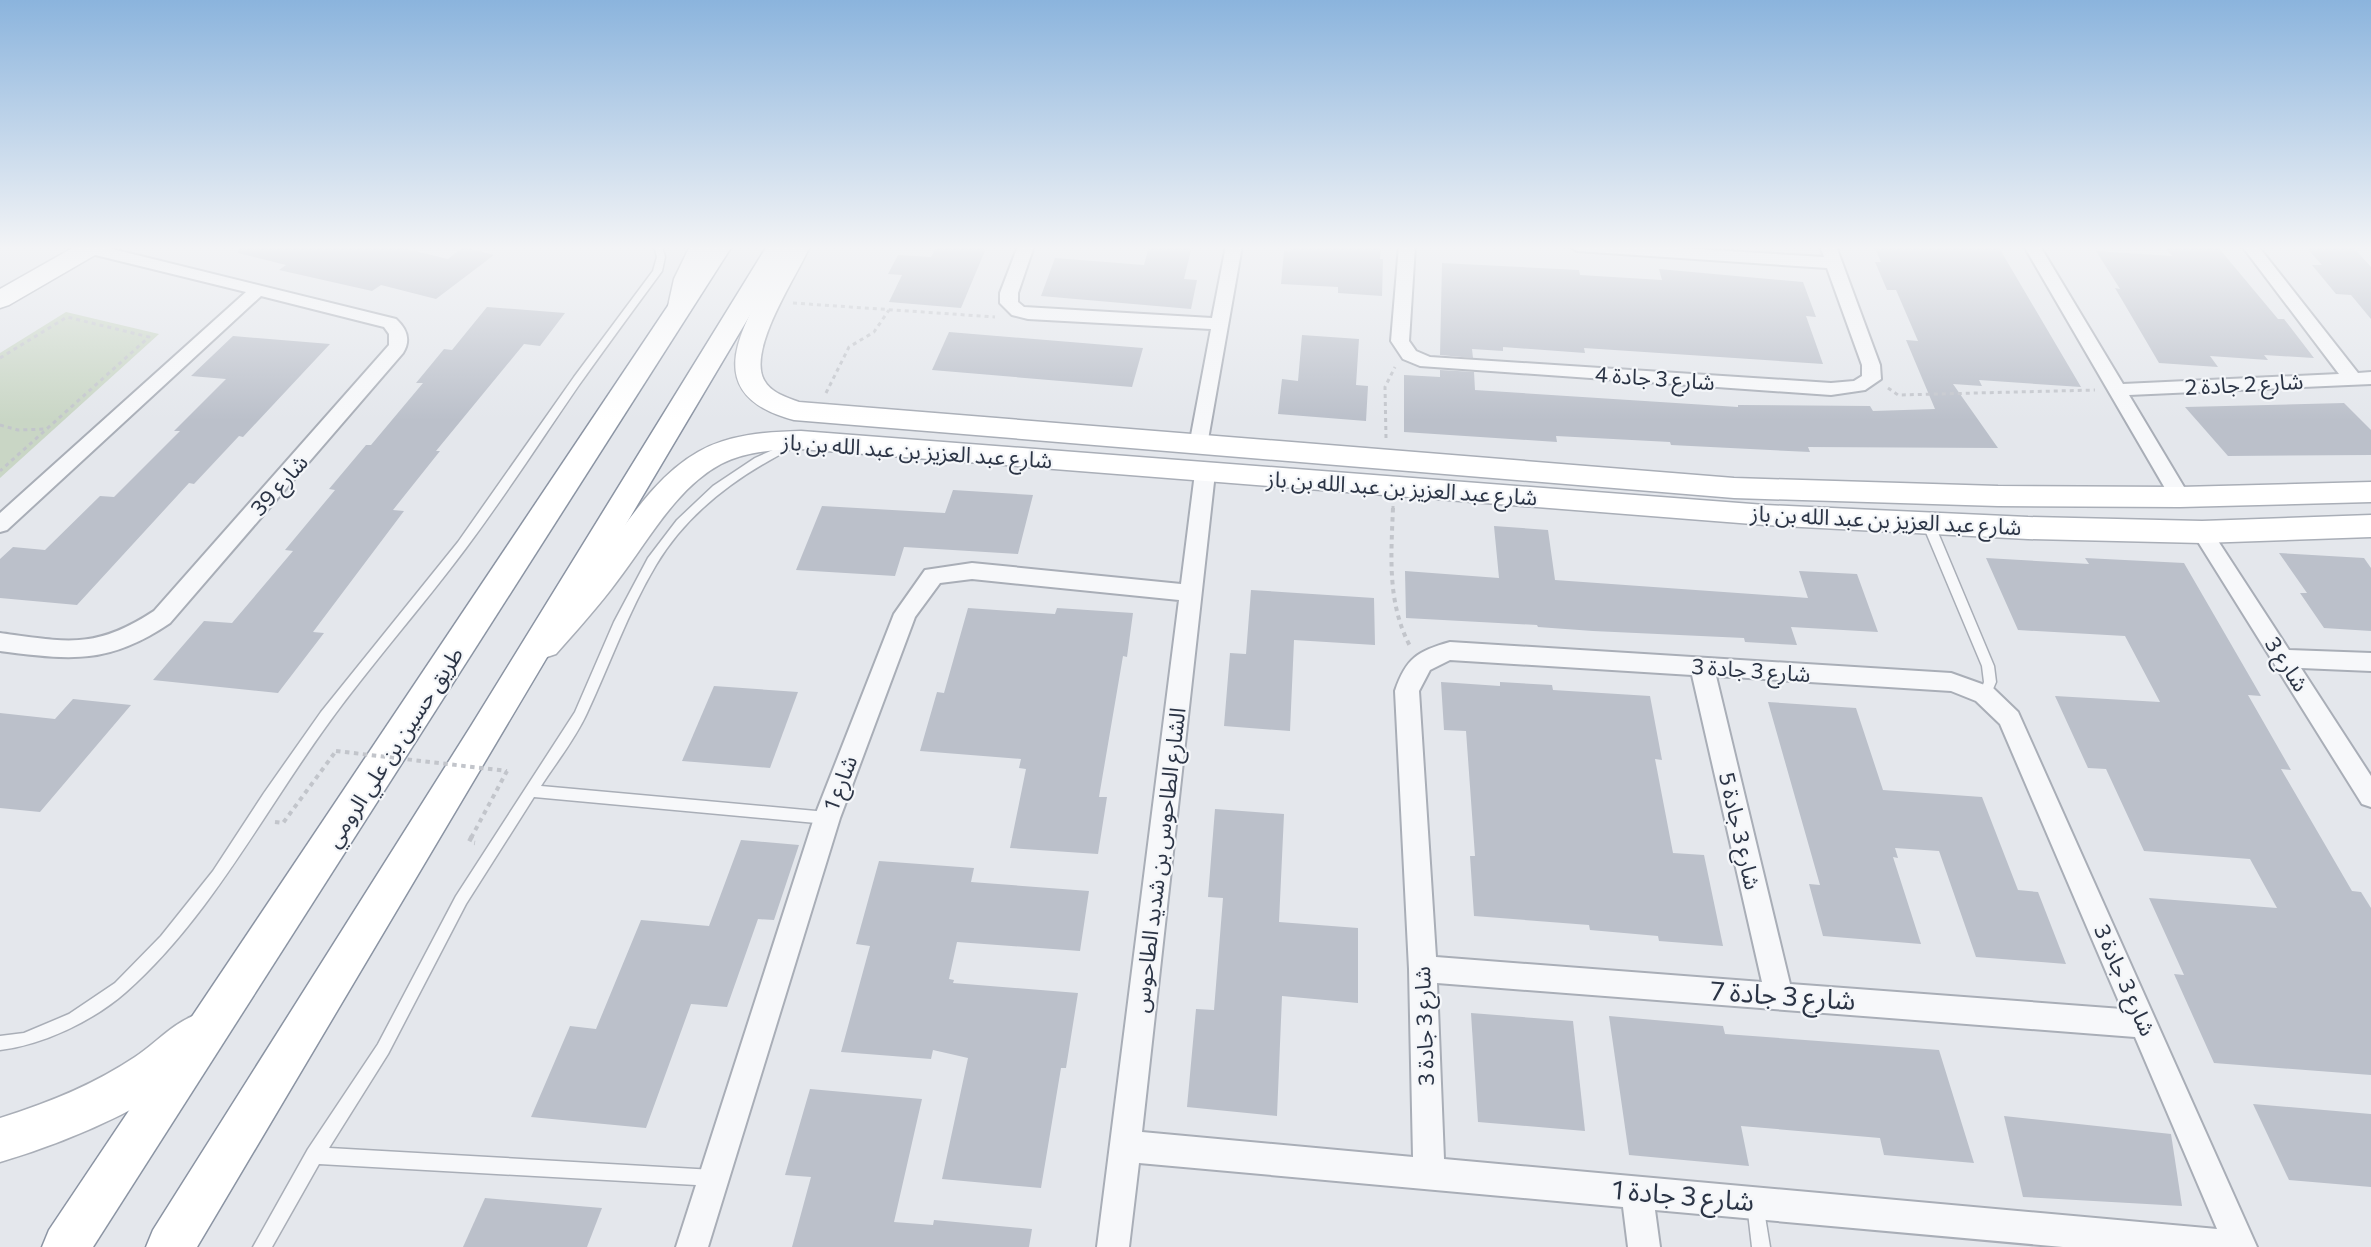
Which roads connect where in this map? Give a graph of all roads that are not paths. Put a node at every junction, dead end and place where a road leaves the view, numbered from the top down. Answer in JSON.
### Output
{"nodes":[{"id":1,"x":243,"y":304,"type":"edge"},
{"id":2,"x":312,"y":304,"type":"edge"},
{"id":3,"x":633,"y":304,"type":"edge"},
{"id":4,"x":744,"y":304,"type":"edge"},
{"id":5,"x":769,"y":304,"type":"edge"},
{"id":6,"x":1010,"y":304,"type":"edge"},
{"id":7,"x":1224,"y":304,"type":"edge"},
{"id":8,"x":1403,"y":304,"type":"edge"},
{"id":9,"x":1849,"y":304,"type":"edge"},
{"id":10,"x":2066,"y":304,"type":"edge"},
{"id":11,"x":2299,"y":304,"type":"edge"},
{"id":12,"x":681,"y":306,"type":"edge"},
{"id":13,"x":1220,"y":324,"type":"junction"},
{"id":14,"x":2362,"y":379,"type":"edge"},
{"id":15,"x":2117,"y":390,"type":"junction"},
{"id":16,"x":808,"y":427,"type":"junction"},
{"id":17,"x":1202,"y":460,"type":"junction"},
{"id":18,"x":1390,"y":474,"type":"junction"},
{"id":19,"x":1734,"y":488,"type":"junction"},
{"id":20,"x":2371,"y":492,"type":"edge"},
{"id":21,"x":1899,"y":493,"type":"junction"},
{"id":22,"x":2180,"y":497,"type":"junction"},
{"id":23,"x":1620,"y":505,"type":"junction"},
{"id":24,"x":1765,"y":514,"type":"junction"},
{"id":25,"x":1928,"y":523,"type":"junction"},
{"id":26,"x":0,"y":525,"type":"edge"},
{"id":27,"x":2371,"y":526,"type":"edge"},
{"id":28,"x":2202,"y":532,"type":"junction"},
{"id":29,"x":1191,"y":592,"type":"junction"},
{"id":30,"x":0,"y":642,"type":"edge"},
{"id":31,"x":2283,"y":658,"type":"junction"},
{"id":32,"x":528,"y":661,"type":"junction"},
{"id":33,"x":2371,"y":662,"type":"edge"},
{"id":34,"x":1702,"y":666,"type":"junction"},
{"id":35,"x":1986,"y":693,"type":"junction"},
{"id":36,"x":531,"y":791,"type":"junction"},
{"id":37,"x":2371,"y":797,"type":"edge"},
{"id":38,"x":827,"y":818,"type":"junction"},
{"id":39,"x":1423,"y":969,"type":"junction"},
{"id":40,"x":1779,"y":996,"type":"junction"},
{"id":41,"x":216,"y":1015,"type":"junction"},
{"id":42,"x":2144,"y":1024,"type":"junction"},
{"id":43,"x":0,"y":1043,"type":"edge"},
{"id":44,"x":0,"y":1140,"type":"edge"},
{"id":45,"x":1125,"y":1146,"type":"junction"},
{"id":46,"x":314,"y":1155,"type":"junction"},
{"id":47,"x":1429,"y":1174,"type":"junction"},
{"id":48,"x":714,"y":1178,"type":"junction"},
{"id":49,"x":1637,"y":1192,"type":"junction"},
{"id":50,"x":1754,"y":1203,"type":"junction"},
{"id":51,"x":2022,"y":1237,"type":"edge"},
{"id":52,"x":2164,"y":1244,"type":"edge"},
{"id":53,"x":66,"y":1247,"type":"edge"},
{"id":54,"x":170,"y":1247,"type":"edge"},
{"id":55,"x":262,"y":1247,"type":"edge"},
{"id":56,"x":692,"y":1247,"type":"edge"},
{"id":57,"x":1113,"y":1247,"type":"edge"},
{"id":58,"x":1644,"y":1247,"type":"edge"},
{"id":59,"x":1761,"y":1247,"type":"edge"},
{"id":60,"x":2241,"y":1247,"type":"edge"}],
"edges":[{"from":1,"to":26,"type":"street"},
{"from":2,"to":30,"type":"street","name":"شارع 39"},
{"from":3,"to":43,"type":"lane"},
{"from":4,"to":32,"type":"main road"},
{"from":5,"to":16,"type":"main road","name":"شارع عبد العزيز بن عبد الله بن باز"},
{"from":6,"to":13,"type":"street"},
{"from":7,"to":13,"type":"street","name":"الشارع الطاحوس بن شديد الطاحوس"},
{"from":8,"to":9,"type":"street","name":"شارع 3 جادة 4"},
{"from":10,"to":15,"type":"street"},
{"from":11,"to":14,"type":"street"},
{"from":12,"to":41,"type":"main road","name":"طريق حسين بن علي الرومي"},
{"from":13,"to":17,"type":"street","name":"الشارع الطاحوس بن شديد الطاحوس"},
{"from":14,"to":15,"type":"street","name":"شارع 2 جادة 2"},
{"from":15,"to":22,"type":"street"},
{"from":16,"to":17,"type":"main road","name":"شارع عبد العزيز بن عبد الله بن باز"},
{"from":16,"to":32,"type":"main road","name":"شارع عبد العزيز بن عبد الله بن باز"},
{"from":16,"to":36,"type":"lane"},
{"from":17,"to":18,"type":"main road","name":"شارع عبد العزيز بن عبد الله بن باز"},
{"from":17,"to":29,"type":"street","name":"الشارع الطاحوس بن شديد الطاحوس"},
{"from":18,"to":19,"type":"main road","name":"شارع عبد العزيز بن عبد الله بن باز"},
{"from":18,"to":23,"type":"main road","name":"شارع عبد العزيز بن عبد الله بن باز"},
{"from":19,"to":21,"type":"main road","name":"شارع عبد العزيز بن عبد الله بن باز"},
{"from":19,"to":23,"type":"main road"},
{"from":20,"to":22,"type":"main road","name":"شارع عبد العزيز بن عبد الله بن باز"},
{"from":21,"to":22,"type":"main road","name":"شارع عبد العزيز بن عبد الله بن باز"},
{"from":21,"to":24,"type":"main road"},
{"from":23,"to":24,"type":"main road","name":"شارع عبد العزيز بن عبد الله بن باز"},
{"from":24,"to":25,"type":"main road","name":"شارع عبد العزيز بن عبد الله بن باز"},
{"from":25,"to":28,"type":"main road","name":"شارع عبد العزيز بن عبد الله بن باز"},
{"from":25,"to":35,"type":"lane"},
{"from":27,"to":28,"type":"main road","name":"شارع عبد العزيز بن عبد الله بن باز"},
{"from":28,"to":31,"type":"street","name":"شارع 3"},
{"from":29,"to":38,"type":"street","name":"شارع 1"},
{"from":29,"to":45,"type":"street","name":"الشارع الطاحوس بن شديد الطاحوس"},
{"from":31,"to":33,"type":"street"},
{"from":31,"to":37,"type":"street","name":"شارع 3"},
{"from":32,"to":54,"type":"main road"},
{"from":34,"to":35,"type":"street","name":"شارع 3 جادة 3"},
{"from":34,"to":39,"type":"street","name":"شارع 3 جادة 3"},
{"from":34,"to":40,"type":"street","name":"شارع 3 جادة 5"},
{"from":35,"to":42,"type":"street","name":"شارع 3 جادة 3"},
{"from":36,"to":38,"type":"lane"},
{"from":36,"to":46,"type":"lane"},
{"from":38,"to":48,"type":"street","name":"شارع 1"},
{"from":39,"to":40,"type":"street","name":"شارع 3 جادة 7"},
{"from":39,"to":47,"type":"street","name":"شارع 3 جادة 3"},
{"from":40,"to":42,"type":"street","name":"شارع 3 جادة 7"},
{"from":41,"to":44,"type":"main road"},
{"from":41,"to":53,"type":"main road","name":"طريق حسين بن علي الرومي"},
{"from":42,"to":60,"type":"street","name":"شارع 3 جادة 3"},
{"from":45,"to":47,"type":"street","name":"شارع 3 جادة 1"},
{"from":45,"to":57,"type":"street","name":"الشارع الطاحوس بن شديد الطاحوس"},
{"from":46,"to":48,"type":"lane"},
{"from":46,"to":55,"type":"lane"},
{"from":47,"to":49,"type":"street","name":"شارع 3 جادة 1"},
{"from":48,"to":56,"type":"street","name":"شارع 1"},
{"from":49,"to":50,"type":"street","name":"شارع 3 جادة 1"},
{"from":49,"to":58,"type":"street"},
{"from":50,"to":51,"type":"street","name":"شارع 3 جادة 1"},
{"from":50,"to":59,"type":"lane"},
{"from":51,"to":52,"type":"street","name":"شارع 3 جادة 1"},
{"from":52,"to":60,"type":"street","name":"شارع 3 جادة 1"}]}
